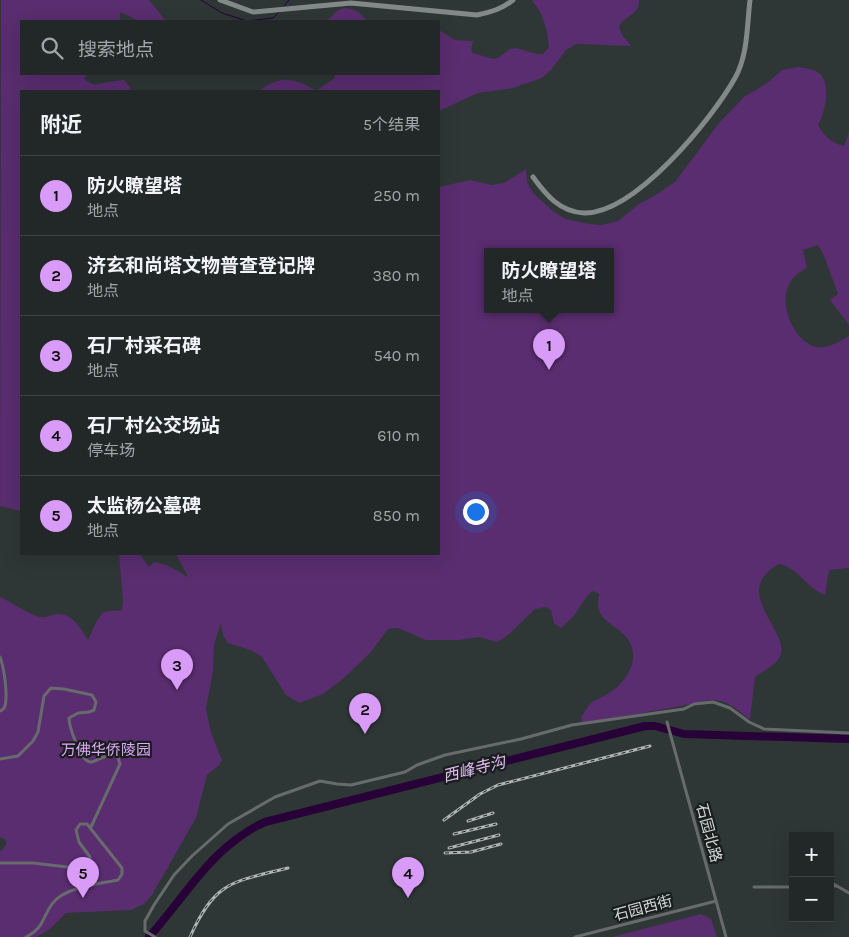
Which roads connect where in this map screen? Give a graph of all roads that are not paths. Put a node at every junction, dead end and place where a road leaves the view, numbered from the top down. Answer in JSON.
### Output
{"nodes":[{"id":1,"x":220,"y":0,"type":"edge"},
{"id":2,"x":513,"y":0,"type":"edge"},
{"id":3,"x":750,"y":0,"type":"edge"},
{"id":4,"x":533,"y":177,"type":"dead end"},
{"id":5,"x":0,"y":657,"type":"edge"},
{"id":6,"x":0,"y":712,"type":"edge"},
{"id":7,"x":667,"y":722,"type":"dead end"},
{"id":8,"x":849,"y":733,"type":"edge"},
{"id":9,"x":0,"y":759,"type":"edge"},
{"id":10,"x":90,"y":827,"type":"junction"},
{"id":11,"x":0,"y":862,"type":"edge"},
{"id":12,"x":834,"y":884,"type":"edge"},
{"id":13,"x":834,"y":886,"type":"edge"},
{"id":14,"x":838,"y":886,"type":"junction"},
{"id":15,"x":754,"y":887,"type":"dead end"},
{"id":16,"x":789,"y":887,"type":"edge"},
{"id":17,"x":849,"y":893,"type":"edge"},
{"id":18,"x":716,"y":900,"type":"junction"},
{"id":19,"x":26,"y":937,"type":"edge"},
{"id":20,"x":155,"y":937,"type":"edge"},
{"id":21,"x":575,"y":937,"type":"edge"},
{"id":22,"x":726,"y":937,"type":"edge"}],
"edges":[{"from":1,"to":2,"type":"street"},
{"from":3,"to":4,"type":"street"},
{"from":5,"to":6,"type":"street"},
{"from":7,"to":18,"type":"street","name":"石园北路"},
{"from":8,"to":20,"type":"street"},
{"from":9,"to":10,"type":"street"},
{"from":10,"to":11,"type":"street"},
{"from":10,"to":19,"type":"street"},
{"from":12,"to":14,"type":"street"},
{"from":13,"to":14,"type":"street"},
{"from":14,"to":17,"type":"street"},
{"from":15,"to":16,"type":"street"},
{"from":18,"to":21,"type":"street","name":"石园西街"},
{"from":18,"to":22,"type":"street","name":"石园北路"}]}
